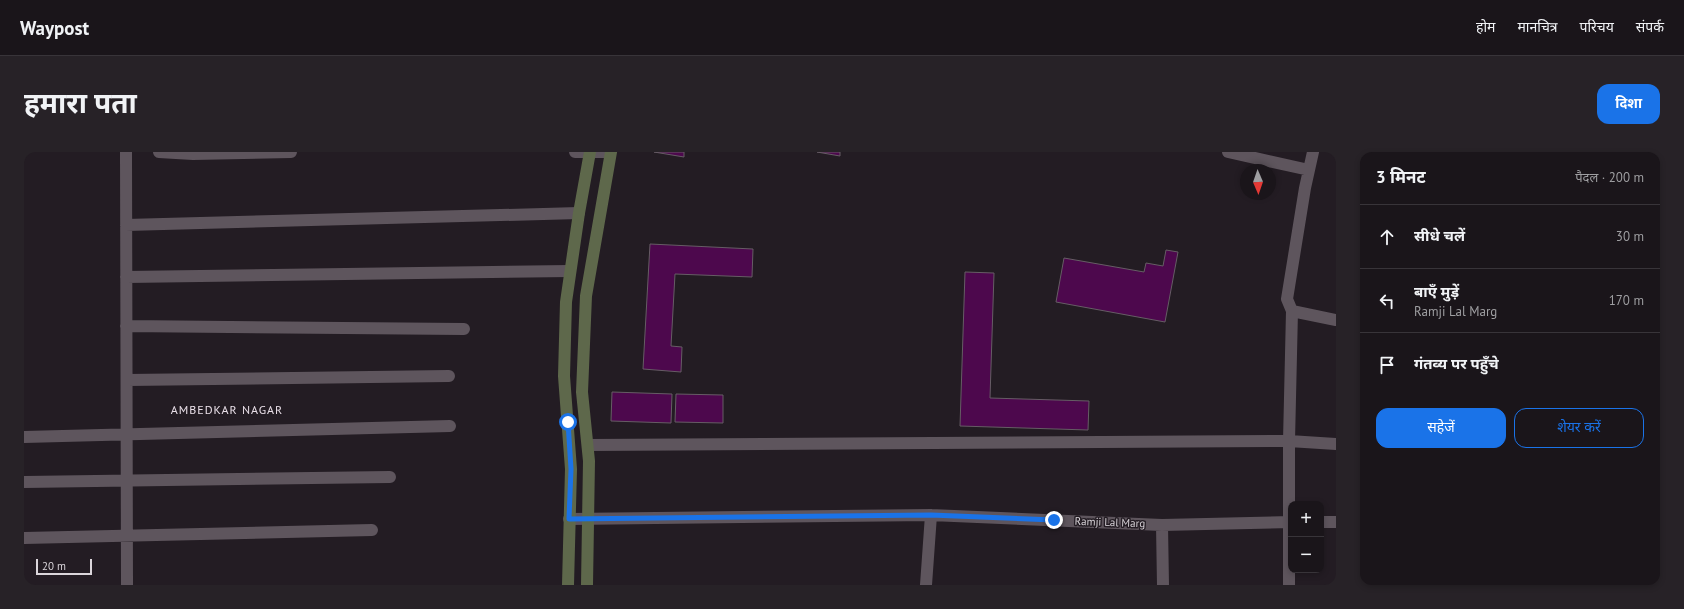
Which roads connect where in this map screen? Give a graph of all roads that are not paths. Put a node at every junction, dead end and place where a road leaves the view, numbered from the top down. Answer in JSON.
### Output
{"nodes":[{"id":1,"x":126,"y":152,"type":"edge"},
{"id":2,"x":159,"y":152,"type":"edge"},
{"id":3,"x":253,"y":152,"type":"edge"},
{"id":4,"x":291,"y":152,"type":"edge"},
{"id":5,"x":575,"y":152,"type":"edge"},
{"id":6,"x":610,"y":152,"type":"edge"},
{"id":7,"x":1228,"y":152,"type":"edge"},
{"id":8,"x":1313,"y":152,"type":"edge"},
{"id":9,"x":193,"y":153,"type":"edge"},
{"id":10,"x":590,"y":153,"type":"edge"},
{"id":11,"x":1309,"y":170,"type":"junction"},
{"id":12,"x":579,"y":213,"type":"junction"},
{"id":13,"x":126,"y":225,"type":"junction"},
{"id":14,"x":570,"y":271,"type":"junction"},
{"id":15,"x":126,"y":277,"type":"junction"},
{"id":16,"x":1292,"y":312,"type":"junction"},
{"id":17,"x":1336,"y":320,"type":"edge"},
{"id":18,"x":126,"y":326,"type":"junction"},
{"id":19,"x":464,"y":328,"type":"dead end"},
{"id":20,"x":449,"y":376,"type":"dead end"},
{"id":21,"x":127,"y":380,"type":"junction"},
{"id":22,"x":450,"y":426,"type":"dead end"},
{"id":23,"x":127,"y":434,"type":"junction"},
{"id":24,"x":24,"y":437,"type":"edge"},
{"id":25,"x":1289,"y":441,"type":"junction"},
{"id":26,"x":1336,"y":444,"type":"edge"},
{"id":27,"x":588,"y":445,"type":"junction"},
{"id":28,"x":390,"y":477,"type":"dead end"},
{"id":29,"x":127,"y":481,"type":"junction"},
{"id":30,"x":24,"y":482,"type":"edge"},
{"id":31,"x":1290,"y":501,"type":"edge"},
{"id":32,"x":931,"y":515,"type":"junction"},
{"id":33,"x":569,"y":519,"type":"junction"},
{"id":34,"x":588,"y":519,"type":"junction"},
{"id":35,"x":1288,"y":522,"type":"edge"},
{"id":36,"x":1324,"y":522,"type":"edge"},
{"id":37,"x":1336,"y":522,"type":"edge"},
{"id":38,"x":1162,"y":525,"type":"junction"},
{"id":39,"x":372,"y":530,"type":"dead end"},
{"id":40,"x":127,"y":535,"type":"junction"},
{"id":41,"x":1290,"y":537,"type":"edge"},
{"id":42,"x":24,"y":538,"type":"edge"},
{"id":43,"x":127,"y":585,"type":"edge"},
{"id":44,"x":568,"y":585,"type":"edge"},
{"id":45,"x":587,"y":585,"type":"edge"},
{"id":46,"x":926,"y":585,"type":"edge"},
{"id":47,"x":1163,"y":585,"type":"edge"},
{"id":48,"x":1288,"y":585,"type":"edge"}],
"edges":[{"from":1,"to":13,"type":"street"},
{"from":2,"to":9,"type":"street"},
{"from":3,"to":4,"type":"street"},
{"from":3,"to":9,"type":"street"},
{"from":5,"to":10,"type":"street"},
{"from":6,"to":10,"type":"street"},
{"from":6,"to":27,"type":"street"},
{"from":7,"to":11,"type":"street"},
{"from":8,"to":11,"type":"street"},
{"from":10,"to":12,"type":"street"},
{"from":11,"to":16,"type":"street"},
{"from":12,"to":13,"type":"street"},
{"from":12,"to":14,"type":"street"},
{"from":13,"to":15,"type":"street"},
{"from":14,"to":15,"type":"street"},
{"from":14,"to":33,"type":"street"},
{"from":15,"to":18,"type":"street"},
{"from":16,"to":17,"type":"street"},
{"from":16,"to":25,"type":"street"},
{"from":18,"to":19,"type":"street"},
{"from":18,"to":21,"type":"street"},
{"from":20,"to":21,"type":"street"},
{"from":21,"to":23,"type":"street"},
{"from":22,"to":23,"type":"street"},
{"from":23,"to":24,"type":"street"},
{"from":23,"to":29,"type":"street"},
{"from":25,"to":26,"type":"street"},
{"from":25,"to":27,"type":"street"},
{"from":25,"to":31,"type":"street"},
{"from":27,"to":34,"type":"street"},
{"from":28,"to":29,"type":"street"},
{"from":29,"to":30,"type":"street"},
{"from":29,"to":40,"type":"street"},
{"from":32,"to":34,"type":"street","name":"Ramji Lal Marg"},
{"from":32,"to":38,"type":"street","name":"Ramji Lal Marg"},
{"from":32,"to":46,"type":"street"},
{"from":33,"to":34,"type":"street","name":"Ramji Lal Marg"},
{"from":33,"to":44,"type":"street"},
{"from":34,"to":45,"type":"street"},
{"from":35,"to":38,"type":"street","name":"Ramji Lal Marg"},
{"from":36,"to":37,"type":"street"},
{"from":38,"to":47,"type":"street"},
{"from":39,"to":40,"type":"street"},
{"from":40,"to":42,"type":"street"},
{"from":40,"to":43,"type":"street"},
{"from":41,"to":48,"type":"street"}]}
